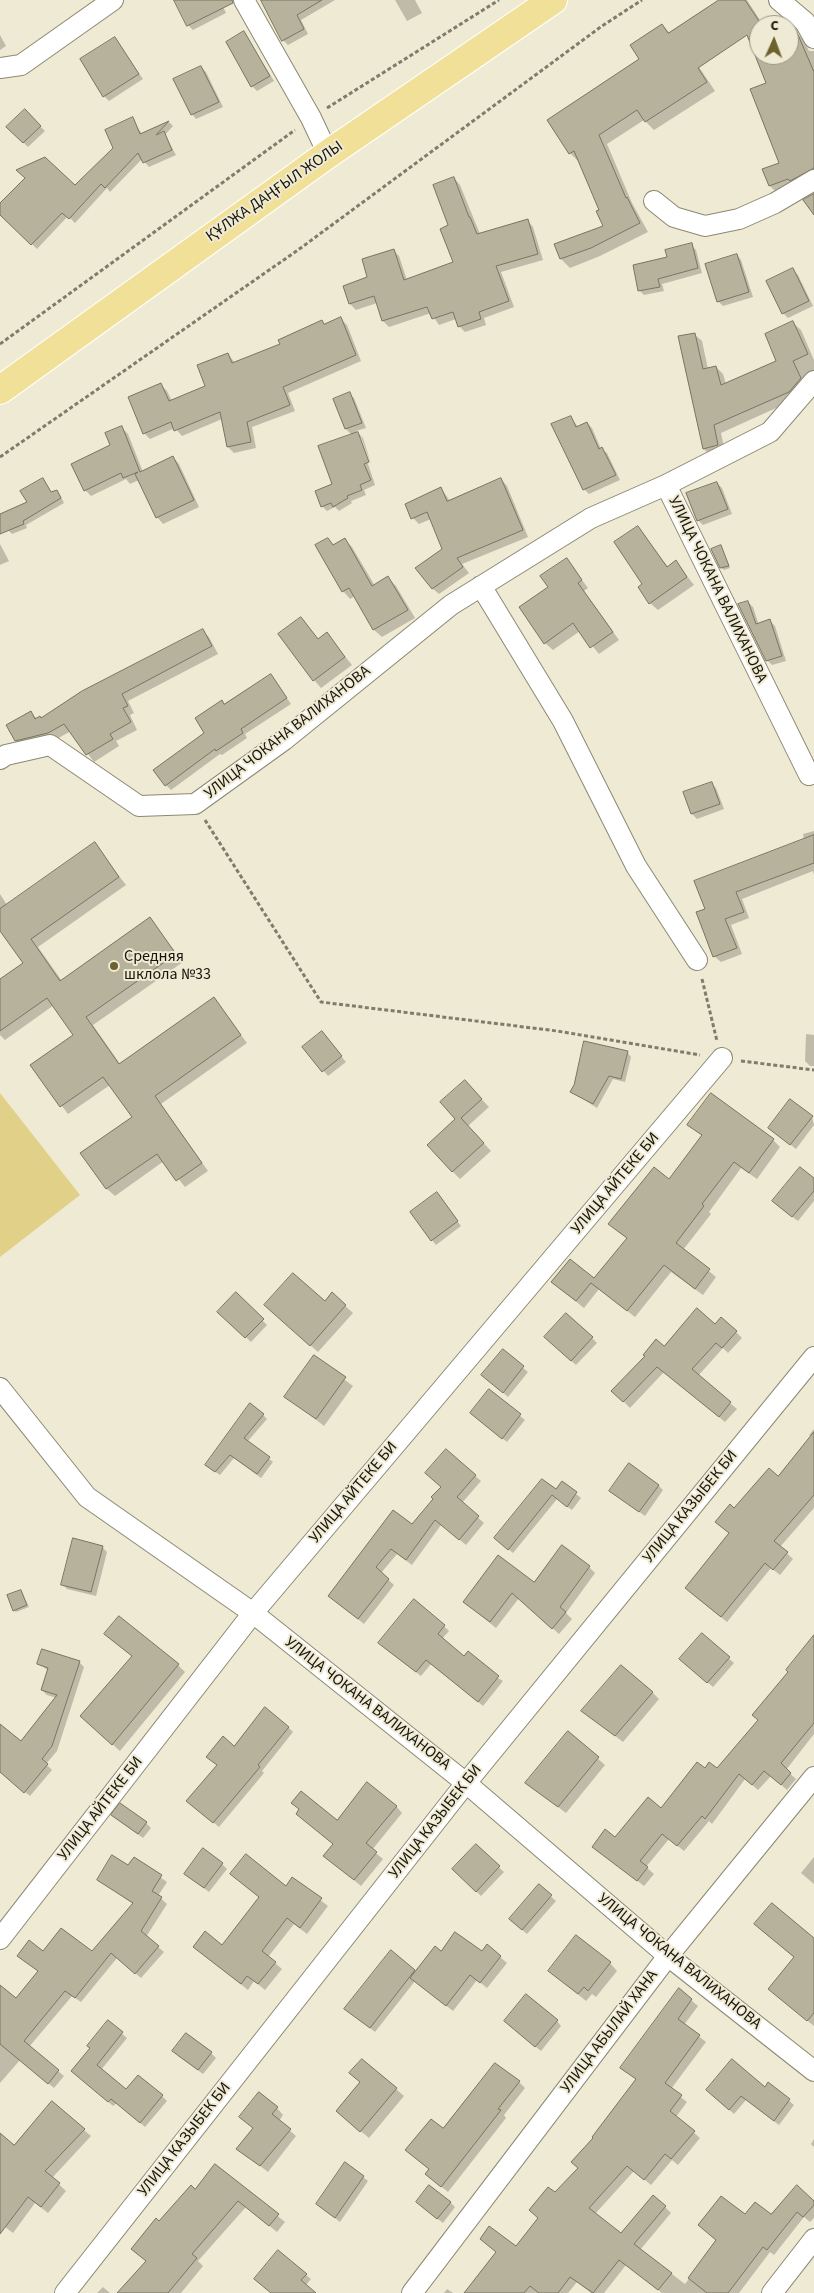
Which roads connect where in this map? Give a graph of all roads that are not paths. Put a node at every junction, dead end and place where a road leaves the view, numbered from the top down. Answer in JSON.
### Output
{"nodes":[{"id":1,"x":113,"y":0,"type":"edge"},
{"id":2,"x":244,"y":0,"type":"edge"},
{"id":3,"x":553,"y":0,"type":"edge"},
{"id":4,"x":779,"y":0,"type":"edge"},
{"id":5,"x":814,"y":38,"type":"edge"},
{"id":6,"x":0,"y":68,"type":"edge"},
{"id":7,"x":328,"y":154,"type":"junction"},
{"id":8,"x":814,"y":180,"type":"edge"},
{"id":9,"x":654,"y":201,"type":"dead end"},
{"id":10,"x":814,"y":381,"type":"edge"},
{"id":11,"x":0,"y":390,"type":"edge"},
{"id":12,"x":666,"y":485,"type":"junction"},
{"id":13,"x":481,"y":586,"type":"junction"},
{"id":14,"x":0,"y":759,"type":"edge"},
{"id":15,"x":809,"y":776,"type":"dead end"},
{"id":16,"x":697,"y":960,"type":"road end"},
{"id":17,"x":722,"y":1058,"type":"road end"},
{"id":18,"x":814,"y":1357,"type":"edge"},
{"id":19,"x":0,"y":1388,"type":"edge"},
{"id":20,"x":253,"y":1613,"type":"junction"},
{"id":21,"x":814,"y":1777,"type":"edge"},
{"id":22,"x":466,"y":1783,"type":"junction"},
{"id":23,"x":0,"y":1939,"type":"edge"},
{"id":24,"x":668,"y":1956,"type":"junction"},
{"id":25,"x":814,"y":2071,"type":"edge"},
{"id":26,"x":814,"y":2239,"type":"edge"},
{"id":27,"x":65,"y":2293,"type":"edge"},
{"id":28,"x":412,"y":2293,"type":"edge"},
{"id":29,"x":772,"y":2293,"type":"edge"}],
"edges":[{"from":1,"to":6,"type":"street"},
{"from":2,"to":7,"type":"street"},
{"from":3,"to":7,"type":"main road","name":"ҚҰЛЖА ДАҢҒЫЛ ЖОЛЫ"},
{"from":4,"to":5,"type":"street"},
{"from":7,"to":11,"type":"main road","name":"ҚҰЛЖА ДАҢҒЫЛ ЖОЛЫ"},
{"from":8,"to":9,"type":"street"},
{"from":10,"to":12,"type":"street"},
{"from":12,"to":13,"type":"street","name":"УЛИЦА ЧОКАНА ВАЛИХАНОВА"},
{"from":12,"to":15,"type":"street","name":"УЛИЦА ЧОКАНА ВАЛИХАНОВА"},
{"from":13,"to":14,"type":"street","name":"УЛИЦА ЧОКАНА ВАЛИХАНОВА"},
{"from":13,"to":16,"type":"street"},
{"from":17,"to":20,"type":"street","name":"УЛИЦА АЙТЕКЕ БИ"},
{"from":18,"to":22,"type":"street","name":"УЛИЦА КАЗЫБЕК БИ"},
{"from":19,"to":20,"type":"street","name":"УЛИЦА ЧОКАНА ВАЛИХАНОВА"},
{"from":20,"to":22,"type":"street","name":"УЛИЦА ЧОКАНА ВАЛИХАНОВА"},
{"from":20,"to":23,"type":"street","name":"УЛИЦА АЙТЕКЕ БИ"},
{"from":21,"to":24,"type":"street","name":"УЛИЦА АБЫЛАЙ ХАНА"},
{"from":22,"to":24,"type":"street","name":"УЛИЦА ЧОКАНА ВАЛИХАНОВА"},
{"from":22,"to":27,"type":"street","name":"УЛИЦА КАЗЫБЕК БИ"},
{"from":24,"to":25,"type":"street","name":"УЛИЦА ЧОКАНА ВАЛИХАНОВА"},
{"from":24,"to":28,"type":"street","name":"УЛИЦА АБЫЛАЙ ХАНА"},
{"from":26,"to":29,"type":"street"}]}
